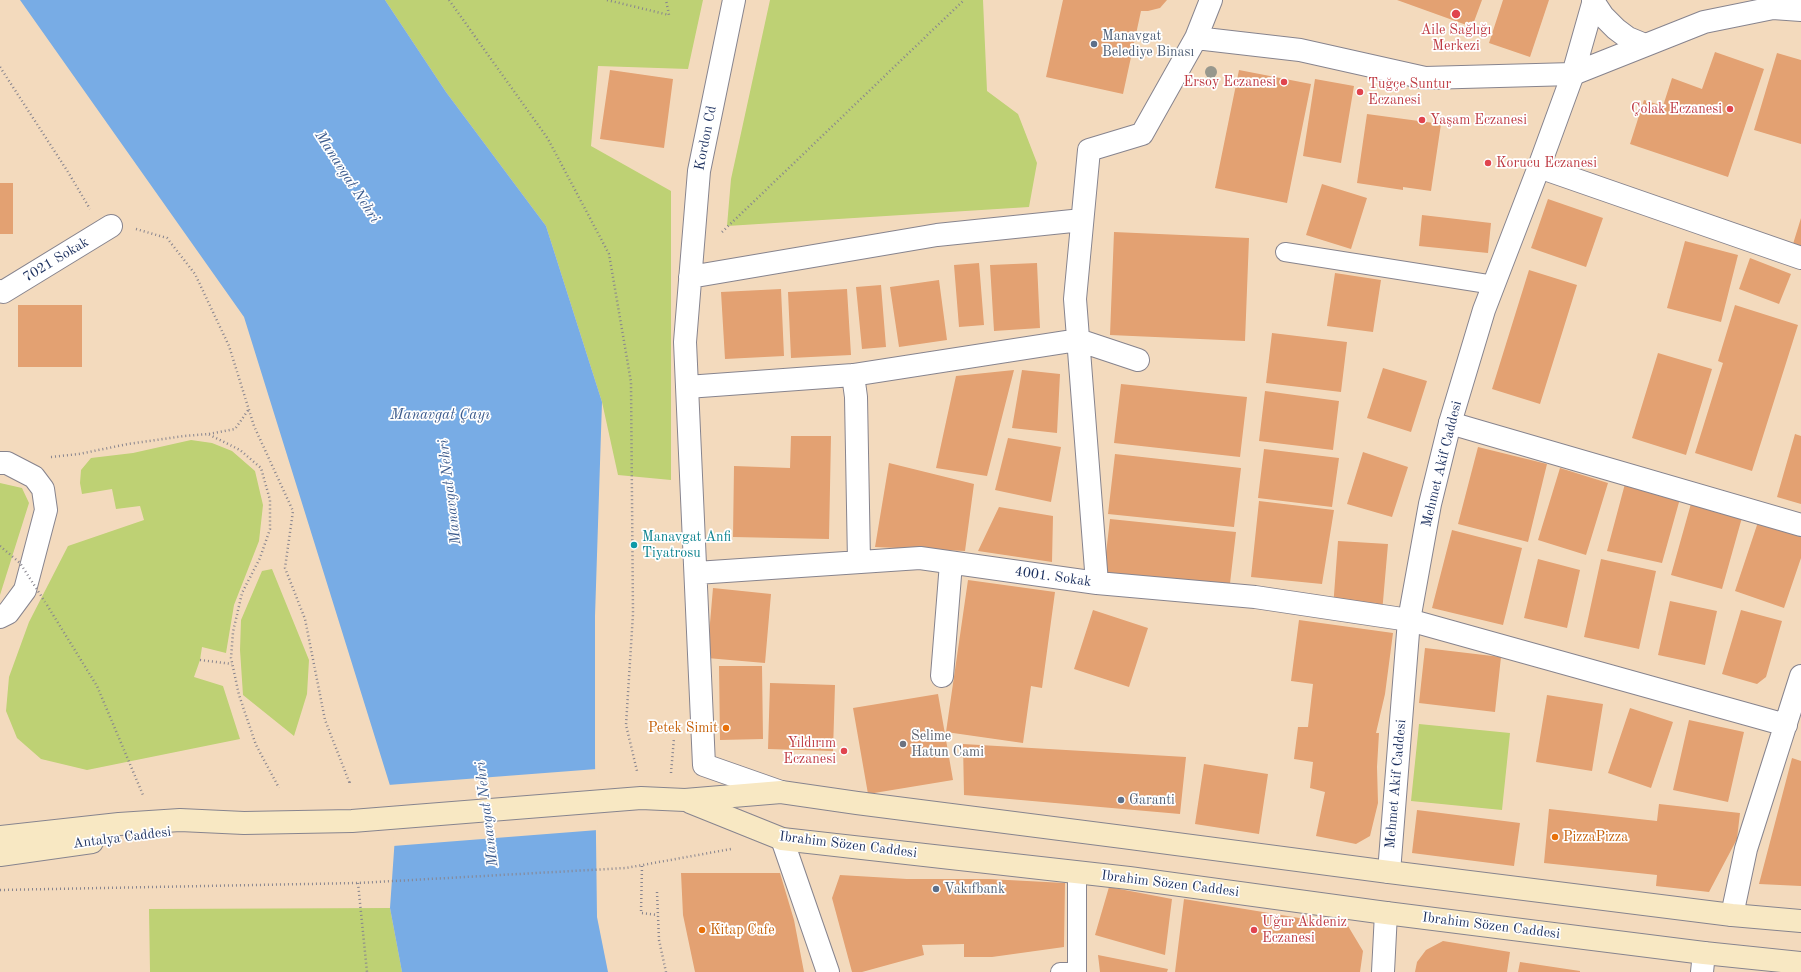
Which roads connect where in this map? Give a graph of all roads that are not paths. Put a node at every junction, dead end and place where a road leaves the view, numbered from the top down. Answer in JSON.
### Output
{"nodes":[{"id":1,"x":734,"y":0,"type":"edge"},
{"id":2,"x":1211,"y":0,"type":"edge"},
{"id":3,"x":1594,"y":1,"type":"edge"},
{"id":4,"x":1801,"y":10,"type":"edge"},
{"id":5,"x":1196,"y":38,"type":"junction"},
{"id":6,"x":1645,"y":45,"type":"junction"},
{"id":7,"x":1572,"y":74,"type":"junction"},
{"id":8,"x":1540,"y":167,"type":"junction"},
{"id":9,"x":1082,"y":220,"type":"junction"},
{"id":10,"x":111,"y":226,"type":"road end"},
{"id":11,"x":1285,"y":252,"type":"dead end"},
{"id":12,"x":1801,"y":258,"type":"edge"},
{"id":13,"x":691,"y":269,"type":"junction"},
{"id":14,"x":1494,"y":285,"type":"junction"},
{"id":15,"x":0,"y":291,"type":"edge"},
{"id":16,"x":1078,"y":340,"type":"junction"},
{"id":17,"x":1138,"y":360,"type":"dead end"},
{"id":18,"x":853,"y":375,"type":"junction"},
{"id":19,"x":687,"y":387,"type":"junction"},
{"id":20,"x":1450,"y":423,"type":"junction"},
{"id":21,"x":0,"y":463,"type":"edge"},
{"id":22,"x":1801,"y":525,"type":"edge"},
{"id":23,"x":859,"y":562,"type":"junction"},
{"id":24,"x":951,"y":563,"type":"junction"},
{"id":25,"x":696,"y":573,"type":"junction"},
{"id":26,"x":1097,"y":583,"type":"junction"},
{"id":27,"x":0,"y":617,"type":"edge"},
{"id":28,"x":1409,"y":620,"type":"junction"},
{"id":29,"x":942,"y":676,"type":"dead end"},
{"id":30,"x":1801,"y":676,"type":"edge"},
{"id":31,"x":1786,"y":725,"type":"junction"},
{"id":32,"x":781,"y":792,"type":"junction"},
{"id":33,"x":685,"y":800,"type":"junction"},
{"id":34,"x":244,"y":823,"type":"junction"},
{"id":35,"x":0,"y":837,"type":"edge"},
{"id":36,"x":782,"y":839,"type":"junction"},
{"id":37,"x":0,"y":855,"type":"edge"},
{"id":38,"x":1077,"y":872,"type":"junction"},
{"id":39,"x":1389,"y":872,"type":"junction"},
{"id":40,"x":1386,"y":913,"type":"junction"},
{"id":41,"x":1732,"y":915,"type":"junction"},
{"id":42,"x":1801,"y":921,"type":"edge"},
{"id":43,"x":1703,"y":962,"type":"edge"},
{"id":44,"x":1801,"y":963,"type":"edge"},
{"id":45,"x":828,"y":972,"type":"edge"},
{"id":46,"x":1060,"y":972,"type":"edge"},
{"id":47,"x":1077,"y":972,"type":"edge"},
{"id":48,"x":1383,"y":972,"type":"edge"}],
"edges":[{"from":1,"to":13,"type":"street","name":"Kordon Cd"},
{"from":2,"to":5,"type":"street"},
{"from":3,"to":6,"type":"street"},
{"from":3,"to":7,"type":"street","name":"Mehmet Akif Caddesi"},
{"from":4,"to":6,"type":"street"},
{"from":5,"to":7,"type":"street"},
{"from":5,"to":9,"type":"street"},
{"from":6,"to":7,"type":"street"},
{"from":7,"to":8,"type":"street","name":"Mehmet Akif Caddesi"},
{"from":8,"to":12,"type":"street"},
{"from":8,"to":14,"type":"street","name":"Mehmet Akif Caddesi"},
{"from":9,"to":13,"type":"street"},
{"from":9,"to":16,"type":"street"},
{"from":10,"to":15,"type":"street","name":"7021 Sokak"},
{"from":11,"to":14,"type":"lane"},
{"from":13,"to":19,"type":"street","name":"Kordon Cd"},
{"from":14,"to":20,"type":"street","name":"Mehmet Akif Caddesi"},
{"from":16,"to":17,"type":"street"},
{"from":16,"to":18,"type":"street"},
{"from":16,"to":26,"type":"street"},
{"from":18,"to":19,"type":"street"},
{"from":18,"to":23,"type":"street"},
{"from":19,"to":25,"type":"street","name":"Kordon Cd"},
{"from":20,"to":22,"type":"street"},
{"from":20,"to":28,"type":"street","name":"Mehmet Akif Caddesi"},
{"from":21,"to":27,"type":"street"},
{"from":23,"to":24,"type":"street","name":"4001. Sokak"},
{"from":23,"to":25,"type":"street","name":"4001. Sokak"},
{"from":24,"to":26,"type":"street","name":"4001. Sokak"},
{"from":24,"to":29,"type":"street"},
{"from":25,"to":32,"type":"street","name":"Kordon Cd"},
{"from":26,"to":28,"type":"street","name":"4001. Sokak"},
{"from":28,"to":31,"type":"street","name":"4001. Sokak"},
{"from":28,"to":39,"type":"street","name":"Mehmet Akif Caddesi"},
{"from":30,"to":31,"type":"street"},
{"from":31,"to":41,"type":"street"},
{"from":32,"to":33,"type":"main road"},
{"from":32,"to":39,"type":"main road"},
{"from":33,"to":34,"type":"main road","name":"Antalya Caddesi"},
{"from":33,"to":36,"type":"main road","name":"Ibrahim Sözen Caddesi"},
{"from":34,"to":35,"type":"main road","name":"Antalya Caddesi"},
{"from":34,"to":37,"type":"main road","name":"Antalya Caddesi"},
{"from":36,"to":38,"type":"main road","name":"Ibrahim Sözen Caddesi"},
{"from":36,"to":45,"type":"street"},
{"from":38,"to":40,"type":"main road","name":"Ibrahim Sözen Caddesi"},
{"from":38,"to":47,"type":"lane"},
{"from":39,"to":41,"type":"main road"},
{"from":40,"to":43,"type":"main road","name":"Ibrahim Sözen Caddesi"},
{"from":40,"to":48,"type":"street"},
{"from":41,"to":42,"type":"main road"},
{"from":43,"to":44,"type":"main road","name":"Ibrahim Sözen Caddesi"},
{"from":46,"to":47,"type":"lane"}]}
